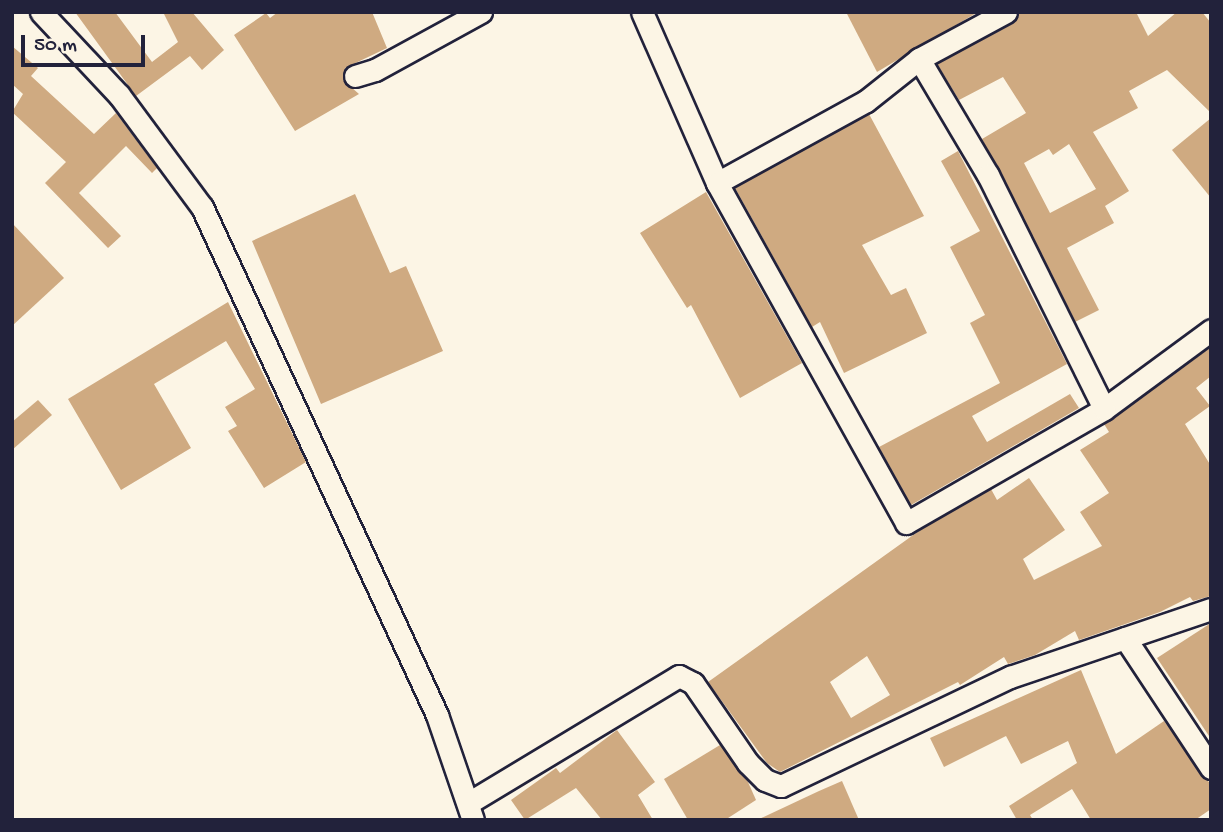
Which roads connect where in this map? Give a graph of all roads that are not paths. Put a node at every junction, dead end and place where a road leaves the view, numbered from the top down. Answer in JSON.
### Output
{"nodes":[{"id":1,"x":41,"y":12,"type":"edge"},
{"id":2,"x":481,"y":12,"type":"edge"},
{"id":3,"x":642,"y":12,"type":"edge"},
{"id":4,"x":1006,"y":12,"type":"edge"},
{"id":5,"x":919,"y":59,"type":"junction"},
{"id":6,"x":355,"y":76,"type":"dead end"},
{"id":7,"x":717,"y":183,"type":"junction"},
{"id":8,"x":1211,"y":330,"type":"edge"},
{"id":9,"x":1104,"y":409,"type":"junction"},
{"id":10,"x":1211,"y":609,"type":"edge"},
{"id":11,"x":1125,"y":638,"type":"junction"},
{"id":12,"x":1211,"y":768,"type":"edge"},
{"id":13,"x":472,"y":811,"type":"edge"}],
"edges":[{"from":1,"to":13,"type":"street"},
{"from":2,"to":6,"type":"street"},
{"from":3,"to":7,"type":"street"},
{"from":4,"to":5,"type":"street"},
{"from":5,"to":7,"type":"street"},
{"from":5,"to":9,"type":"street"},
{"from":7,"to":9,"type":"street"},
{"from":8,"to":9,"type":"street"},
{"from":10,"to":11,"type":"street"},
{"from":11,"to":12,"type":"street"},
{"from":11,"to":13,"type":"street"}]}
